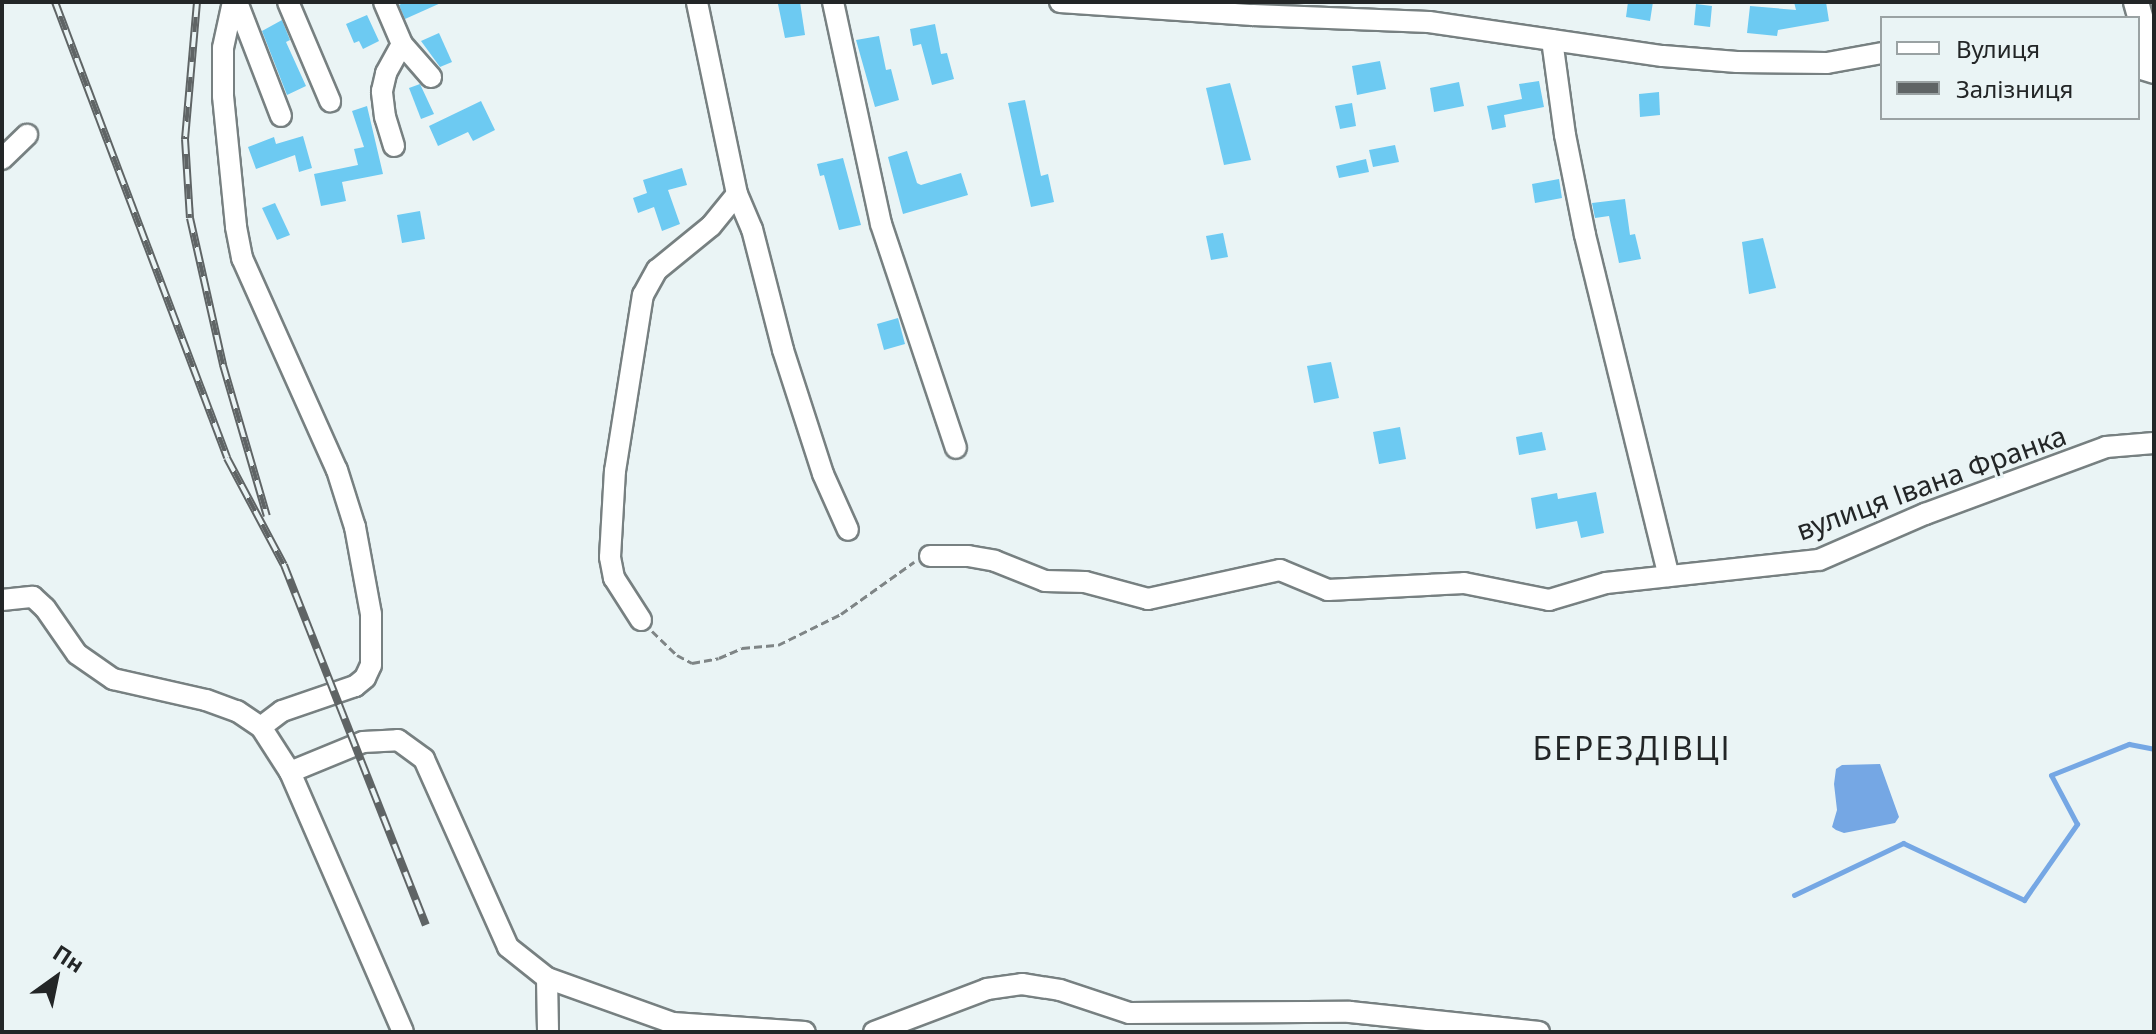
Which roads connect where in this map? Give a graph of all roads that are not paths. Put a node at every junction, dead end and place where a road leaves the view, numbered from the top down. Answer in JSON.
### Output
{"nodes":[{"id":1,"x":235,"y":2,"type":"edge"},
{"id":2,"x":288,"y":2,"type":"edge"},
{"id":3,"x":384,"y":2,"type":"edge"},
{"id":4,"x":697,"y":2,"type":"edge"},
{"id":5,"x":833,"y":2,"type":"edge"},
{"id":6,"x":1060,"y":2,"type":"edge"},
{"id":7,"x":2140,"y":16,"type":"edge"},
{"id":8,"x":1552,"y":40,"type":"junction"},
{"id":9,"x":402,"y":44,"type":"junction"},
{"id":10,"x":1880,"y":53,"type":"edge"},
{"id":11,"x":2154,"y":66,"type":"edge"},
{"id":12,"x":431,"y":77,"type":"dead end"},
{"id":13,"x":330,"y":101,"type":"dead end"},
{"id":14,"x":281,"y":116,"type":"dead end"},
{"id":15,"x":27,"y":135,"type":"dead end"},
{"id":16,"x":394,"y":146,"type":"dead end"},
{"id":17,"x":2,"y":159,"type":"edge"},
{"id":18,"x":737,"y":194,"type":"junction"},
{"id":19,"x":2154,"y":443,"type":"edge"},
{"id":20,"x":956,"y":448,"type":"dead end"},
{"id":21,"x":848,"y":530,"type":"dead end"},
{"id":22,"x":930,"y":556,"type":"road end"},
{"id":23,"x":1669,"y":576,"type":"junction"},
{"id":24,"x":2,"y":600,"type":"edge"},
{"id":25,"x":641,"y":620,"type":"road end"},
{"id":26,"x":261,"y":727,"type":"junction"},
{"id":27,"x":290,"y":772,"type":"junction"},
{"id":28,"x":547,"y":978,"type":"junction"},
{"id":29,"x":403,"y":1032,"type":"edge"},
{"id":30,"x":548,"y":1032,"type":"edge"},
{"id":31,"x":805,"y":1032,"type":"edge"},
{"id":32,"x":874,"y":1032,"type":"edge"},
{"id":33,"x":1539,"y":1032,"type":"edge"}],
"edges":[{"from":1,"to":14,"type":"street"},
{"from":1,"to":26,"type":"street"},
{"from":2,"to":13,"type":"street"},
{"from":3,"to":9,"type":"street"},
{"from":4,"to":18,"type":"street"},
{"from":5,"to":20,"type":"street"},
{"from":6,"to":8,"type":"street"},
{"from":7,"to":11,"type":"main road"},
{"from":8,"to":10,"type":"street"},
{"from":8,"to":23,"type":"street"},
{"from":9,"to":12,"type":"street"},
{"from":9,"to":16,"type":"street"},
{"from":15,"to":17,"type":"street"},
{"from":18,"to":21,"type":"street"},
{"from":18,"to":25,"type":"street"},
{"from":19,"to":23,"type":"street","name":"вулиця Івана Франка"},
{"from":22,"to":23,"type":"street","name":"вулиця Івана Франка"},
{"from":24,"to":26,"type":"street"},
{"from":26,"to":27,"type":"street"},
{"from":27,"to":28,"type":"street"},
{"from":27,"to":29,"type":"street"},
{"from":28,"to":30,"type":"street"},
{"from":28,"to":31,"type":"street"},
{"from":32,"to":33,"type":"street"}]}
